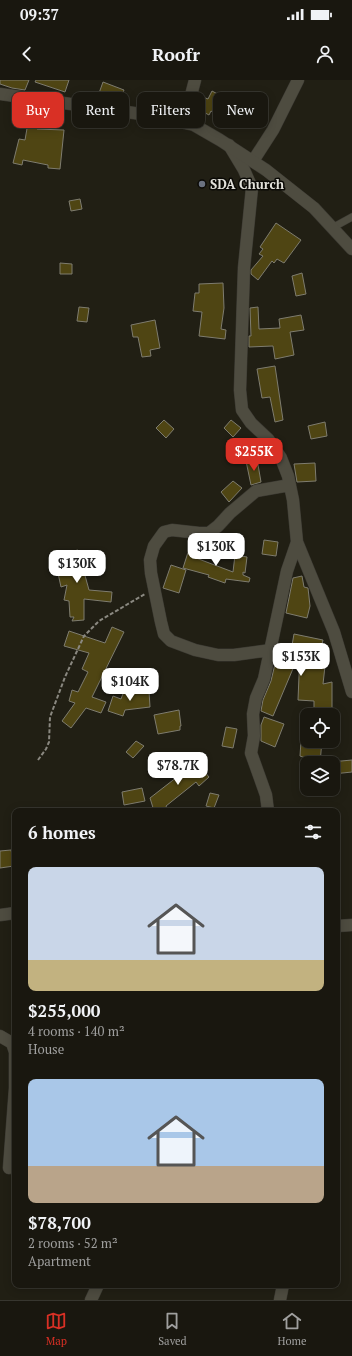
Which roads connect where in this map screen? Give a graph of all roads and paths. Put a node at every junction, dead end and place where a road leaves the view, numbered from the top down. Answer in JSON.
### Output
{"nodes":[{"id":1,"x":196,"y":80,"type":"edge"},
{"id":2,"x":298,"y":80,"type":"edge"},
{"id":3,"x":193,"y":92,"type":"edge"},
{"id":4,"x":0,"y":94,"type":"edge"},
{"id":5,"x":137,"y":113,"type":"edge"},
{"id":6,"x":199,"y":128,"type":"edge"},
{"id":7,"x":229,"y":145,"type":"junction"},
{"id":8,"x":253,"y":161,"type":"junction"},
{"id":9,"x":352,"y":217,"type":"edge"},
{"id":10,"x":332,"y":228,"type":"junction"},
{"id":11,"x":352,"y":249,"type":"edge"},
{"id":12,"x":290,"y":485,"type":"junction"},
{"id":13,"x":297,"y":542,"type":"junction"},
{"id":14,"x":154,"y":588,"type":"junction"},
{"id":15,"x":271,"y":650,"type":"junction"},
{"id":16,"x":352,"y":692,"type":"edge"},
{"id":17,"x":38,"y":760,"type":"dead end"},
{"id":18,"x":268,"y":808,"type":"edge"},
{"id":19,"x":12,"y":913,"type":"edge"},
{"id":20,"x":0,"y":915,"type":"edge"},
{"id":21,"x":352,"y":925,"type":"edge"},
{"id":22,"x":340,"y":926,"type":"edge"},
{"id":23,"x":0,"y":1036,"type":"edge"},
{"id":24,"x":12,"y":1043,"type":"edge"},
{"id":25,"x":12,"y":1128,"type":"edge"},
{"id":26,"x":9,"y":1168,"type":"dead end"},
{"id":27,"x":97,"y":1288,"type":"edge"},
{"id":28,"x":282,"y":1288,"type":"edge"},
{"id":29,"x":91,"y":1300,"type":"edge"},
{"id":30,"x":280,"y":1300,"type":"edge"}],
"edges":[{"from":1,"to":3,"type":"street"},
{"from":2,"to":8,"type":"street"},
{"from":4,"to":5,"type":"street"},
{"from":6,"to":7,"type":"street"},
{"from":7,"to":8,"type":"street"},
{"from":7,"to":12,"type":"street"},
{"from":8,"to":10,"type":"street"},
{"from":9,"to":10,"type":"lane"},
{"from":10,"to":11,"type":"street"},
{"from":12,"to":13,"type":"street"},
{"from":12,"to":14,"type":"street"},
{"from":13,"to":15,"type":"street"},
{"from":13,"to":16,"type":"street"},
{"from":14,"to":15,"type":"street"},
{"from":14,"to":17,"type":"path"},
{"from":15,"to":18,"type":"street"},
{"from":19,"to":20,"type":"street"},
{"from":21,"to":22,"type":"street"},
{"from":23,"to":24,"type":"street"},
{"from":25,"to":26,"type":"street"},
{"from":27,"to":29,"type":"street"},
{"from":28,"to":30,"type":"street"}]}
